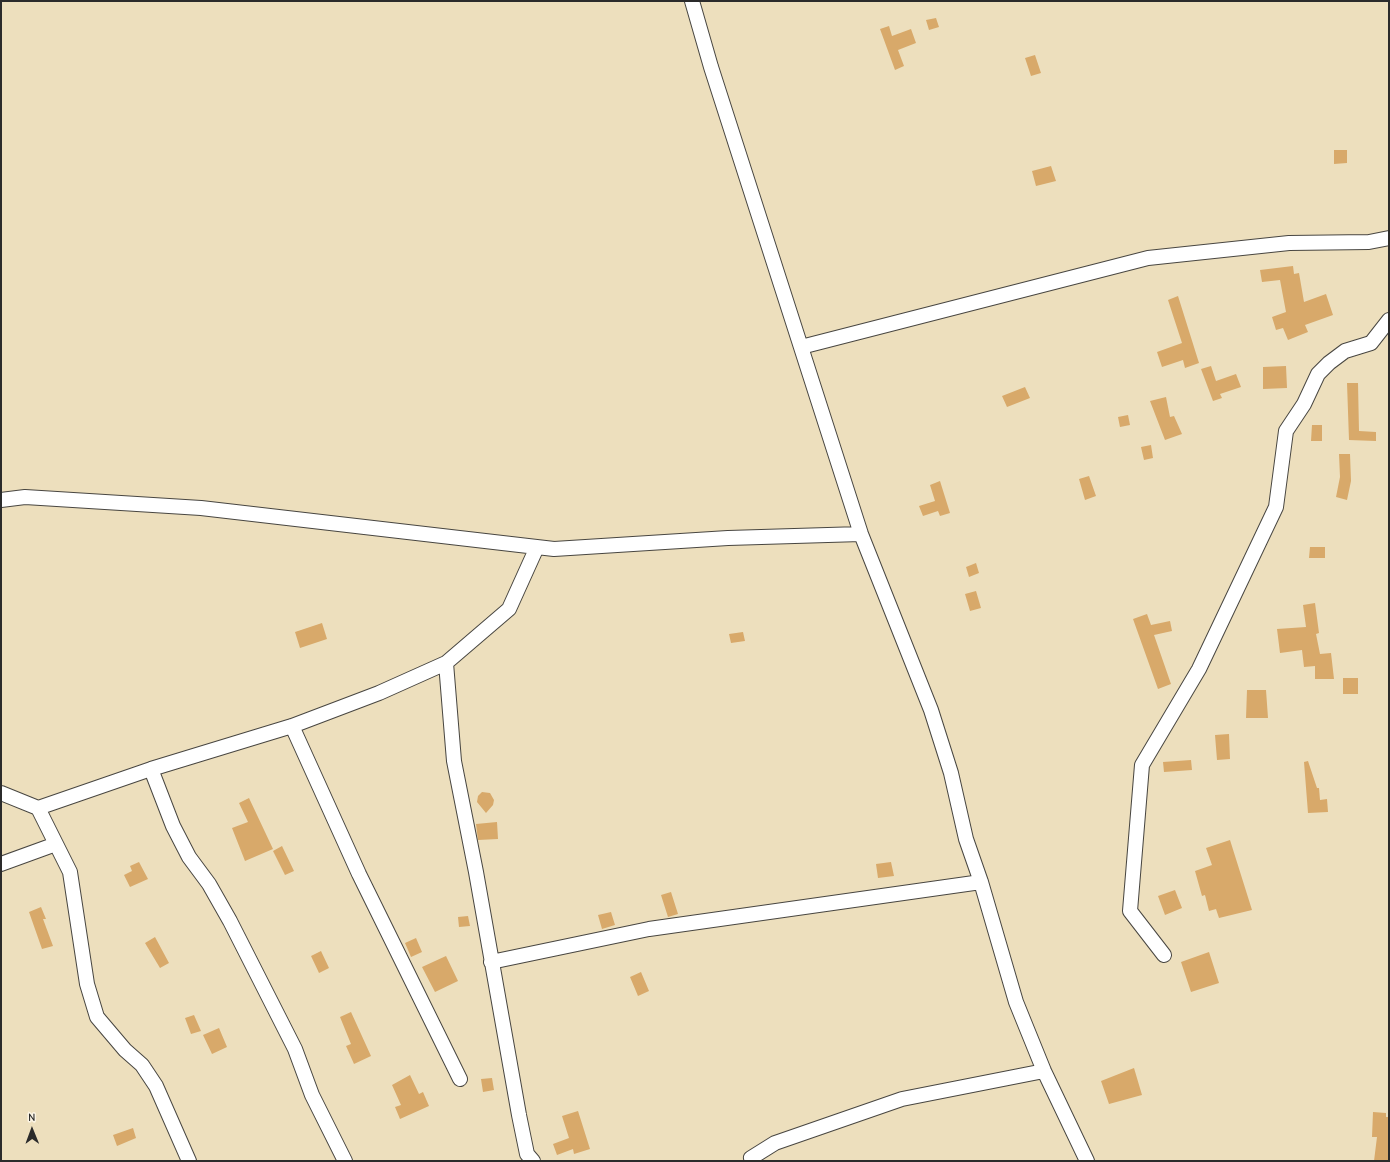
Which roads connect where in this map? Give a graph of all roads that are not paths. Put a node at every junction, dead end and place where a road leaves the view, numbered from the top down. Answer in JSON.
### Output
{"nodes":[{"id":1,"x":692,"y":1,"type":"edge"},
{"id":2,"x":1389,"y":238,"type":"edge"},
{"id":3,"x":1389,"y":320,"type":"edge"},
{"id":4,"x":801,"y":347,"type":"junction"},
{"id":5,"x":1,"y":500,"type":"edge"},
{"id":6,"x":861,"y":534,"type":"junction"},
{"id":7,"x":537,"y":547,"type":"junction"},
{"id":8,"x":446,"y":663,"type":"junction"},
{"id":9,"x":292,"y":726,"type":"junction"},
{"id":10,"x":150,"y":769,"type":"junction"},
{"id":11,"x":1,"y":793,"type":"edge"},
{"id":12,"x":38,"y":808,"type":"junction"},
{"id":13,"x":56,"y":844,"type":"junction"},
{"id":14,"x":1,"y":864,"type":"edge"},
{"id":15,"x":981,"y":882,"type":"junction"},
{"id":16,"x":1164,"y":955,"type":"dead end"},
{"id":17,"x":491,"y":962,"type":"junction"},
{"id":18,"x":1044,"y":1071,"type":"junction"},
{"id":19,"x":460,"y":1079,"type":"dead end"},
{"id":20,"x":189,"y":1161,"type":"edge"},
{"id":21,"x":345,"y":1161,"type":"edge"},
{"id":22,"x":533,"y":1161,"type":"edge"},
{"id":23,"x":752,"y":1161,"type":"edge"},
{"id":24,"x":1087,"y":1161,"type":"edge"}],
"edges":[{"from":1,"to":4,"type":"street"},
{"from":2,"to":4,"type":"street"},
{"from":3,"to":16,"type":"street"},
{"from":4,"to":6,"type":"street"},
{"from":5,"to":7,"type":"street"},
{"from":6,"to":7,"type":"street"},
{"from":6,"to":15,"type":"street"},
{"from":7,"to":8,"type":"street"},
{"from":8,"to":9,"type":"street"},
{"from":8,"to":17,"type":"street"},
{"from":9,"to":10,"type":"street"},
{"from":9,"to":19,"type":"street"},
{"from":10,"to":12,"type":"street"},
{"from":10,"to":21,"type":"street"},
{"from":11,"to":12,"type":"street"},
{"from":12,"to":13,"type":"street"},
{"from":13,"to":14,"type":"street"},
{"from":13,"to":20,"type":"street"},
{"from":15,"to":17,"type":"street"},
{"from":15,"to":18,"type":"street"},
{"from":17,"to":22,"type":"street"},
{"from":18,"to":23,"type":"street"},
{"from":18,"to":24,"type":"street"}]}
